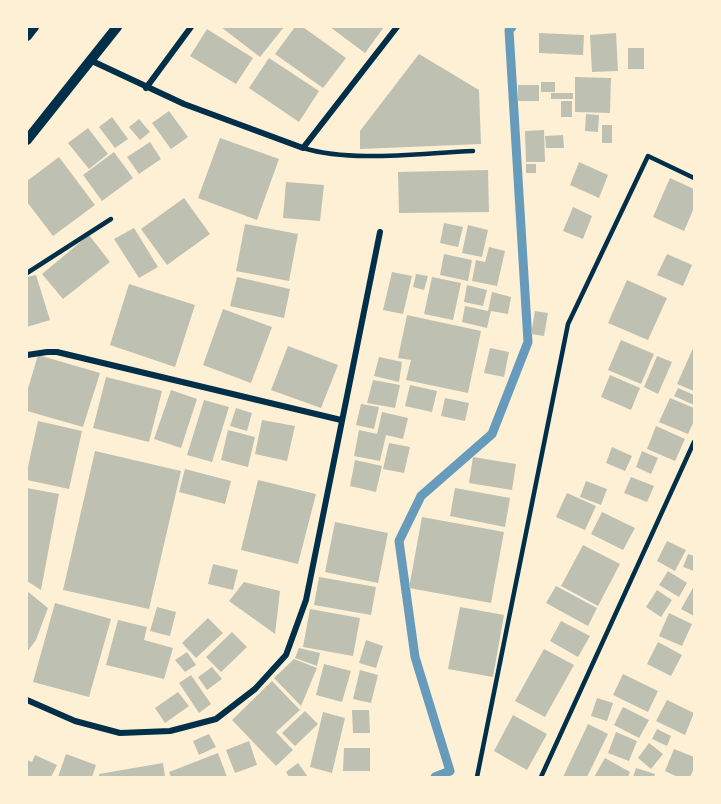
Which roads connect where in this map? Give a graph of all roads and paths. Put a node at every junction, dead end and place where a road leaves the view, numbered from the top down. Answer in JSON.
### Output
{"nodes":[{"id":1,"x":34,"y":27,"type":"edge"},
{"id":2,"x":117,"y":27,"type":"edge"},
{"id":3,"x":191,"y":27,"type":"edge"},
{"id":4,"x":397,"y":27,"type":"edge"},
{"id":5,"x":27,"y":36,"type":"edge"},
{"id":6,"x":92,"y":61,"type":"junction"},
{"id":7,"x":146,"y":88,"type":"junction"},
{"id":8,"x":27,"y":140,"type":"edge"},
{"id":9,"x":303,"y":148,"type":"junction"},
{"id":10,"x":473,"y":151,"type":"dead end"},
{"id":11,"x":694,"y":178,"type":"edge"},
{"id":12,"x":111,"y":219,"type":"dead end"},
{"id":13,"x":380,"y":232,"type":"dead end"},
{"id":14,"x":27,"y":273,"type":"edge"},
{"id":15,"x":27,"y":355,"type":"edge"},
{"id":16,"x":341,"y":420,"type":"junction"},
{"id":17,"x":694,"y":442,"type":"edge"},
{"id":18,"x":27,"y":700,"type":"edge"},
{"id":19,"x":477,"y":777,"type":"edge"},
{"id":20,"x":541,"y":777,"type":"edge"}],
"edges":[{"from":1,"to":5,"type":"street"},
{"from":2,"to":6,"type":"street"},
{"from":3,"to":7,"type":"street"},
{"from":4,"to":9,"type":"street"},
{"from":6,"to":7,"type":"street"},
{"from":6,"to":8,"type":"street"},
{"from":7,"to":9,"type":"street"},
{"from":9,"to":10,"type":"lane"},
{"from":11,"to":19,"type":"lane"},
{"from":12,"to":14,"type":"lane"},
{"from":13,"to":16,"type":"street"},
{"from":15,"to":16,"type":"street"},
{"from":16,"to":18,"type":"street"},
{"from":17,"to":20,"type":"lane"}]}
